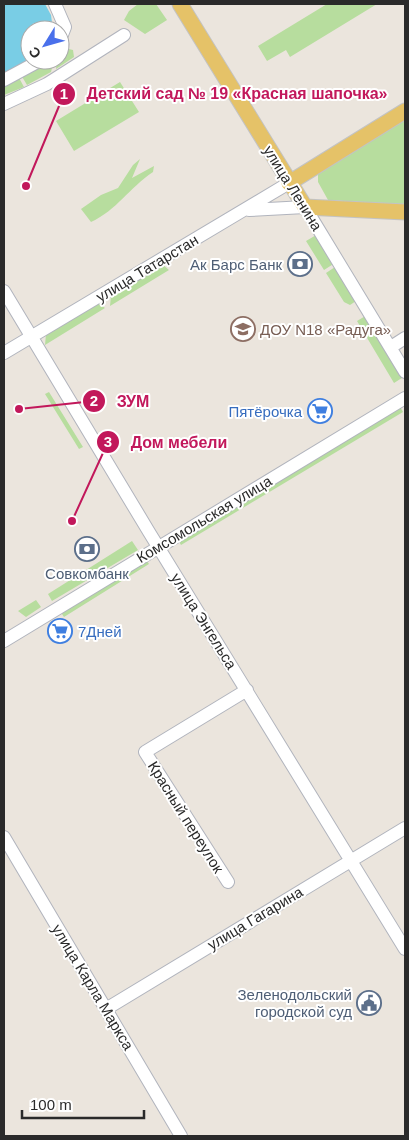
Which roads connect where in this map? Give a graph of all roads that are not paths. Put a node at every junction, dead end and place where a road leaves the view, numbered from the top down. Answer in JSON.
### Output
{"nodes":[{"id":1,"x":55,"y":4,"type":"edge"},
{"id":2,"x":180,"y":4,"type":"edge"},
{"id":3,"x":62,"y":20,"type":"edge"},
{"id":4,"x":124,"y":35,"type":"dead end"},
{"id":5,"x":22,"y":70,"type":"edge"},
{"id":6,"x":4,"y":80,"type":"edge"},
{"id":7,"x":4,"y":104,"type":"edge"},
{"id":8,"x":405,"y":111,"type":"edge"},
{"id":9,"x":289,"y":182,"type":"junction"},
{"id":10,"x":305,"y":207,"type":"junction"},
{"id":11,"x":242,"y":211,"type":"junction"},
{"id":12,"x":405,"y":212,"type":"edge"},
{"id":13,"x":4,"y":291,"type":"edge"},
{"id":14,"x":30,"y":338,"type":"junction"},
{"id":15,"x":405,"y":338,"type":"edge"},
{"id":16,"x":390,"y":347,"type":"junction"},
{"id":17,"x":4,"y":353,"type":"edge"},
{"id":18,"x":405,"y":372,"type":"edge"},
{"id":19,"x":405,"y":398,"type":"edge"},
{"id":20,"x":157,"y":546,"type":"junction"},
{"id":21,"x":4,"y":641,"type":"edge"},
{"id":22,"x":247,"y":690,"type":"junction"},
{"id":23,"x":405,"y":828,"type":"edge"},
{"id":24,"x":4,"y":837,"type":"edge"},
{"id":25,"x":351,"y":860,"type":"junction"},
{"id":26,"x":228,"y":882,"type":"dead end"},
{"id":27,"x":405,"y":949,"type":"edge"},
{"id":28,"x":106,"y":1010,"type":"junction"},
{"id":29,"x":181,"y":1136,"type":"edge"}],
"edges":[{"from":1,"to":3,"type":"street"},
{"from":2,"to":9,"type":"main road","name":"улица Ленина"},
{"from":4,"to":7,"type":"street"},
{"from":5,"to":6,"type":"street"},
{"from":8,"to":9,"type":"main road"},
{"from":9,"to":10,"type":"main road","name":"улица Ленина"},
{"from":9,"to":11,"type":"street","name":"улица Татарстан"},
{"from":10,"to":11,"type":"street"},
{"from":10,"to":12,"type":"main road"},
{"from":10,"to":16,"type":"street","name":"улица Ленина"},
{"from":11,"to":14,"type":"street","name":"улица Татарстан"},
{"from":13,"to":14,"type":"street","name":"улица Энгельса"},
{"from":14,"to":17,"type":"street","name":"улица Татарстан"},
{"from":14,"to":20,"type":"street","name":"улица Энгельса"},
{"from":15,"to":16,"type":"street"},
{"from":16,"to":18,"type":"street","name":"улица Ленина"},
{"from":19,"to":20,"type":"street","name":"Комсомольская улица"},
{"from":20,"to":21,"type":"street","name":"Комсомольская улица"},
{"from":20,"to":22,"type":"street","name":"улица Энгельса"},
{"from":22,"to":25,"type":"street","name":"улица Энгельса"},
{"from":22,"to":26,"type":"street","name":"Красный переулок"},
{"from":23,"to":25,"type":"street","name":"улица Гагарина"},
{"from":24,"to":28,"type":"street","name":"улица Карла Маркса"},
{"from":25,"to":27,"type":"street","name":"улица Энгельса"},
{"from":25,"to":28,"type":"street","name":"улица Гагарина"},
{"from":28,"to":29,"type":"street","name":"улица Карла Маркса"}]}
